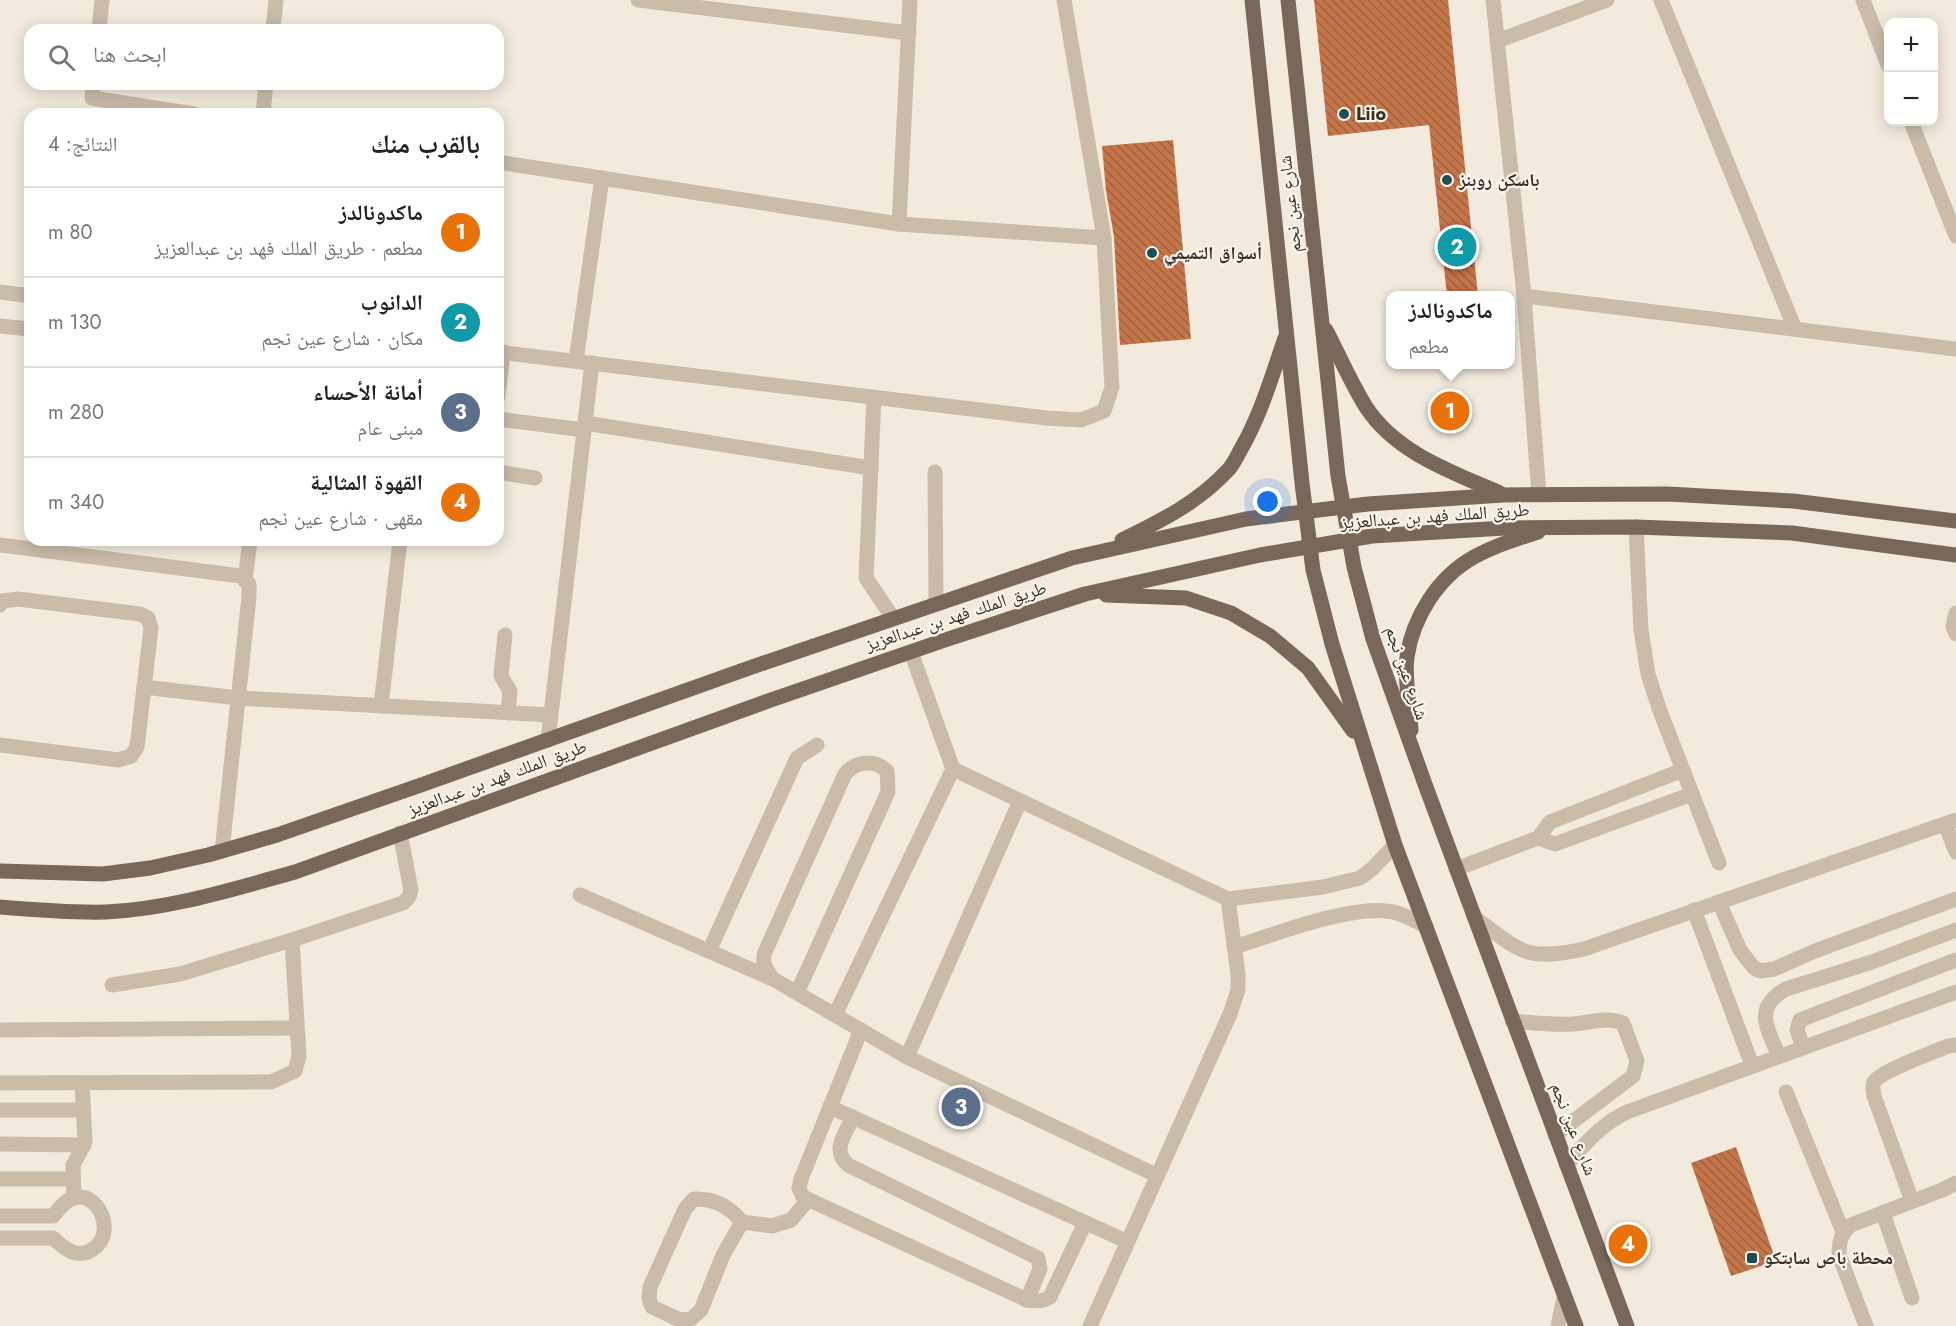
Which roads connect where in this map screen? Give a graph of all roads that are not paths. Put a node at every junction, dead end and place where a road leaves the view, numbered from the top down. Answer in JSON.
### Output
{"nodes":[{"id":1,"x":102,"y":0,"type":"edge"},
{"id":2,"x":276,"y":0,"type":"edge"},
{"id":3,"x":638,"y":0,"type":"edge"},
{"id":4,"x":910,"y":0,"type":"edge"},
{"id":5,"x":1064,"y":0,"type":"edge"},
{"id":6,"x":1252,"y":0,"type":"edge"},
{"id":7,"x":1288,"y":0,"type":"edge"},
{"id":8,"x":1493,"y":0,"type":"edge"},
{"id":9,"x":1607,"y":0,"type":"edge"},
{"id":10,"x":1661,"y":0,"type":"edge"},
{"id":11,"x":1863,"y":0,"type":"edge"},
{"id":12,"x":100,"y":24,"type":"edge"},
{"id":13,"x":274,"y":24,"type":"edge"},
{"id":14,"x":909,"y":33,"type":"junction"},
{"id":15,"x":1497,"y":41,"type":"junction"},
{"id":16,"x":1884,"y":55,"type":"edge"},
{"id":17,"x":93,"y":90,"type":"edge"},
{"id":18,"x":265,"y":90,"type":"edge"},
{"id":19,"x":156,"y":108,"type":"edge"},
{"id":20,"x":264,"y":108,"type":"edge"},
{"id":21,"x":1913,"y":126,"type":"edge"},
{"id":22,"x":504,"y":163,"type":"edge"},
{"id":23,"x":602,"y":178,"type":"junction"},
{"id":24,"x":899,"y":225,"type":"junction"},
{"id":25,"x":1956,"y":236,"type":"edge"},
{"id":26,"x":1104,"y":238,"type":"junction"},
{"id":27,"x":0,"y":292,"type":"edge"},
{"id":28,"x":24,"y":295,"type":"edge"},
{"id":29,"x":1524,"y":296,"type":"junction"},
{"id":30,"x":1322,"y":321,"type":"junction"},
{"id":31,"x":0,"y":326,"type":"edge"},
{"id":32,"x":24,"y":328,"type":"edge"},
{"id":33,"x":1796,"y":329,"type":"junction"},
{"id":34,"x":1287,"y":332,"type":"junction"},
{"id":35,"x":1956,"y":349,"type":"edge"},
{"id":36,"x":504,"y":352,"type":"edge"},
{"id":37,"x":584,"y":362,"type":"junction"},
{"id":38,"x":874,"y":397,"type":"junction"},
{"id":39,"x":504,"y":419,"type":"edge"},
{"id":40,"x":584,"y":426,"type":"junction"},
{"id":41,"x":871,"y":468,"type":"junction"},
{"id":42,"x":936,"y":472,"type":"dead end"},
{"id":43,"x":504,"y":473,"type":"edge"},
{"id":44,"x":535,"y":478,"type":"dead end"},
{"id":45,"x":1503,"y":495,"type":"junction"},
{"id":46,"x":1539,"y":495,"type":"junction"},
{"id":47,"x":1343,"y":507,"type":"junction"},
{"id":48,"x":1306,"y":512,"type":"junction"},
{"id":49,"x":1956,"y":521,"type":"edge"},
{"id":50,"x":1636,"y":527,"type":"junction"},
{"id":51,"x":1552,"y":528,"type":"junction"},
{"id":52,"x":1348,"y":540,"type":"junction"},
{"id":53,"x":0,"y":545,"type":"edge"},
{"id":54,"x":24,"y":546,"type":"edge"},
{"id":55,"x":42,"y":546,"type":"edge"},
{"id":56,"x":249,"y":546,"type":"edge"},
{"id":57,"x":399,"y":546,"type":"edge"},
{"id":58,"x":1310,"y":546,"type":"junction"},
{"id":59,"x":84,"y":547,"type":"edge"},
{"id":60,"x":1099,"y":551,"type":"junction"},
{"id":61,"x":1956,"y":555,"type":"edge"},
{"id":62,"x":245,"y":580,"type":"junction"},
{"id":63,"x":1085,"y":594,"type":"junction"},
{"id":64,"x":936,"y":603,"type":"junction"},
{"id":65,"x":0,"y":605,"type":"edge"},
{"id":66,"x":1956,"y":612,"type":"edge"},
{"id":67,"x":892,"y":618,"type":"junction"},
{"id":68,"x":1956,"y":634,"type":"edge"},
{"id":69,"x":505,"y":635,"type":"dead end"},
{"id":70,"x":911,"y":652,"type":"junction"},
{"id":71,"x":144,"y":687,"type":"junction"},
{"id":72,"x":238,"y":698,"type":"junction"},
{"id":73,"x":381,"y":706,"type":"junction"},
{"id":74,"x":508,"y":713,"type":"junction"},
{"id":75,"x":551,"y":715,"type":"junction"},
{"id":76,"x":548,"y":740,"type":"junction"},
{"id":77,"x":0,"y":745,"type":"edge"},
{"id":78,"x":817,"y":745,"type":"dead end"},
{"id":79,"x":1363,"y":746,"type":"junction"},
{"id":80,"x":1412,"y":748,"type":"junction"},
{"id":81,"x":953,"y":769,"type":"junction"},
{"id":82,"x":1683,"y":770,"type":"junction"},
{"id":83,"x":1628,"y":791,"type":"junction"},
{"id":84,"x":1692,"y":794,"type":"junction"},
{"id":85,"x":1020,"y":801,"type":"junction"},
{"id":86,"x":1584,"y":809,"type":"junction"},
{"id":87,"x":1637,"y":814,"type":"junction"},
{"id":88,"x":1951,"y":822,"type":"edge"},
{"id":89,"x":1593,"y":830,"type":"junction"},
{"id":90,"x":400,"y":833,"type":"junction"},
{"id":91,"x":1538,"y":838,"type":"junction"},
{"id":92,"x":1395,"y":845,"type":"junction"},
{"id":93,"x":222,"y":851,"type":"junction"},
{"id":94,"x":1956,"y":852,"type":"edge"},
{"id":95,"x":1719,"y":863,"type":"dead end"},
{"id":96,"x":1456,"y":869,"type":"junction"},
{"id":97,"x":0,"y":872,"type":"edge"},
{"id":98,"x":580,"y":895,"type":"dead end"},
{"id":99,"x":1228,"y":899,"type":"junction"},
{"id":100,"x":1956,"y":899,"type":"edge"},
{"id":101,"x":1719,"y":902,"type":"junction"},
{"id":102,"x":0,"y":907,"type":"edge"},
{"id":103,"x":1695,"y":910,"type":"junction"},
{"id":104,"x":1474,"y":917,"type":"junction"},
{"id":105,"x":1426,"y":926,"type":"junction"},
{"id":106,"x":1956,"y":930,"type":"edge"},
{"id":107,"x":292,"y":940,"type":"junction"},
{"id":108,"x":1234,"y":947,"type":"junction"},
{"id":109,"x":709,"y":951,"type":"junction"},
{"id":110,"x":1956,"y":960,"type":"edge"},
{"id":111,"x":773,"y":979,"type":"junction"},
{"id":112,"x":112,"y":985,"type":"dead end"},
{"id":113,"x":1956,"y":992,"type":"edge"},
{"id":114,"x":797,"y":993,"type":"junction"},
{"id":115,"x":835,"y":1015,"type":"junction"},
{"id":116,"x":1512,"y":1021,"type":"junction"},
{"id":117,"x":297,"y":1028,"type":"junction"},
{"id":118,"x":0,"y":1030,"type":"edge"},
{"id":119,"x":861,"y":1030,"type":"junction"},
{"id":120,"x":1956,"y":1045,"type":"edge"},
{"id":121,"x":1803,"y":1047,"type":"junction"},
{"id":122,"x":1779,"y":1056,"type":"junction"},
{"id":123,"x":907,"y":1057,"type":"junction"},
{"id":124,"x":1752,"y":1065,"type":"junction"},
{"id":125,"x":0,"y":1083,"type":"edge"},
{"id":126,"x":82,"y":1083,"type":"junction"},
{"id":127,"x":1786,"y":1092,"type":"dead end"},
{"id":128,"x":830,"y":1107,"type":"junction"},
{"id":129,"x":0,"y":1110,"type":"edge"},
{"id":130,"x":82,"y":1110,"type":"junction"},
{"id":131,"x":853,"y":1118,"type":"junction"},
{"id":132,"x":1555,"y":1135,"type":"junction"},
{"id":133,"x":0,"y":1144,"type":"edge"},
{"id":134,"x":84,"y":1145,"type":"junction"},
{"id":135,"x":1566,"y":1165,"type":"junction"},
{"id":136,"x":1156,"y":1175,"type":"junction"},
{"id":137,"x":0,"y":1179,"type":"edge"},
{"id":138,"x":73,"y":1179,"type":"junction"},
{"id":139,"x":1956,"y":1183,"type":"edge"},
{"id":140,"x":74,"y":1198,"type":"junction"},
{"id":141,"x":808,"y":1200,"type":"junction"},
{"id":142,"x":1912,"y":1201,"type":"junction"},
{"id":143,"x":1883,"y":1213,"type":"junction"},
{"id":144,"x":0,"y":1216,"type":"edge"},
{"id":145,"x":53,"y":1216,"type":"junction"},
{"id":146,"x":742,"y":1222,"type":"junction"},
{"id":147,"x":1085,"y":1223,"type":"junction"},
{"id":148,"x":1843,"y":1232,"type":"junction"},
{"id":149,"x":0,"y":1238,"type":"edge"},
{"id":150,"x":53,"y":1238,"type":"junction"},
{"id":151,"x":1126,"y":1241,"type":"junction"},
{"id":152,"x":1564,"y":1297,"type":"junction"},
{"id":153,"x":1912,"y":1298,"type":"dead end"},
{"id":154,"x":1027,"y":1300,"type":"junction"},
{"id":155,"x":1090,"y":1326,"type":"edge"},
{"id":156,"x":1558,"y":1326,"type":"edge"},
{"id":157,"x":1576,"y":1326,"type":"edge"},
{"id":158,"x":1627,"y":1326,"type":"edge"},
{"id":159,"x":1866,"y":1326,"type":"edge"}],
"edges":[{"from":1,"to":12,"type":"street"},
{"from":2,"to":13,"type":"street"},
{"from":3,"to":14,"type":"street"},
{"from":4,"to":14,"type":"street"},
{"from":5,"to":26,"type":"street"},
{"from":6,"to":34,"type":"main road","name":"شارع عين نجم"},
{"from":7,"to":30,"type":"main road","name":"شارع عين نجم"},
{"from":8,"to":15,"type":"street"},
{"from":9,"to":15,"type":"street"},
{"from":10,"to":33,"type":"street"},
{"from":11,"to":16,"type":"street"},
{"from":14,"to":24,"type":"street"},
{"from":15,"to":29,"type":"street"},
{"from":17,"to":19,"type":"street"},
{"from":18,"to":20,"type":"street"},
{"from":21,"to":25,"type":"street"},
{"from":22,"to":23,"type":"street"},
{"from":23,"to":24,"type":"street"},
{"from":23,"to":37,"type":"street"},
{"from":24,"to":26,"type":"street"},
{"from":26,"to":38,"type":"street"},
{"from":27,"to":28,"type":"street"},
{"from":29,"to":33,"type":"street"},
{"from":29,"to":46,"type":"street"},
{"from":30,"to":45,"type":"main road"},
{"from":30,"to":47,"type":"main road","name":"شارع عين نجم"},
{"from":31,"to":32,"type":"street"},
{"from":33,"to":35,"type":"street"},
{"from":34,"to":48,"type":"main road","name":"شارع عين نجم"},
{"from":34,"to":60,"type":"main road"},
{"from":36,"to":37,"type":"street"},
{"from":37,"to":38,"type":"street"},
{"from":37,"to":40,"type":"street"},
{"from":38,"to":41,"type":"street"},
{"from":39,"to":40,"type":"street"},
{"from":40,"to":41,"type":"street"},
{"from":40,"to":75,"type":"street"},
{"from":41,"to":67,"type":"street"},
{"from":42,"to":64,"type":"street"},
{"from":43,"to":44,"type":"street"},
{"from":45,"to":46,"type":"main road","name":"طريق الملك فهد بن عبدالعزيز"},
{"from":45,"to":47,"type":"main road","name":"طريق الملك فهد بن عبدالعزيز"},
{"from":46,"to":49,"type":"main road","name":"طريق الملك فهد بن عبدالعزيز"},
{"from":47,"to":48,"type":"main road","name":"طريق الملك فهد بن عبدالعزيز"},
{"from":47,"to":52,"type":"main road","name":"شارع عين نجم"},
{"from":48,"to":58,"type":"main road","name":"شارع عين نجم"},
{"from":48,"to":60,"type":"main road","name":"طريق الملك فهد بن عبدالعزيز"},
{"from":50,"to":51,"type":"main road","name":"طريق الملك فهد بن عبدالعزيز"},
{"from":50,"to":61,"type":"main road","name":"طريق الملك فهد بن عبدالعزيز"},
{"from":50,"to":82,"type":"street"},
{"from":51,"to":52,"type":"main road","name":"طريق الملك فهد بن عبدالعزيز"},
{"from":51,"to":80,"type":"main road"},
{"from":52,"to":58,"type":"main road","name":"طريق الملك فهد بن عبدالعزيز"},
{"from":52,"to":80,"type":"main road","name":"شارع عين نجم"},
{"from":53,"to":54,"type":"street"},
{"from":55,"to":59,"type":"street"},
{"from":56,"to":62,"type":"street"},
{"from":57,"to":73,"type":"street"},
{"from":58,"to":63,"type":"main road","name":"طريق الملك فهد بن عبدالعزيز"},
{"from":58,"to":79,"type":"main road","name":"شارع عين نجم"},
{"from":59,"to":62,"type":"street"},
{"from":60,"to":64,"type":"main road","name":"طريق الملك فهد بن عبدالعزيز"},
{"from":62,"to":72,"type":"street"},
{"from":63,"to":70,"type":"main road","name":"طريق الملك فهد بن عبدالعزيز"},
{"from":63,"to":79,"type":"main road"},
{"from":64,"to":67,"type":"main road","name":"طريق الملك فهد بن عبدالعزيز"},
{"from":65,"to":71,"type":"street"},
{"from":66,"to":68,"type":"street"},
{"from":67,"to":76,"type":"main road","name":"طريق الملك فهد بن عبدالعزيز"},
{"from":69,"to":74,"type":"street"},
{"from":70,"to":81,"type":"street"},
{"from":70,"to":90,"type":"main road","name":"طريق الملك فهد بن عبدالعزيز"},
{"from":71,"to":72,"type":"street"},
{"from":71,"to":77,"type":"street"},
{"from":72,"to":73,"type":"street"},
{"from":72,"to":93,"type":"street"},
{"from":73,"to":74,"type":"street"},
{"from":74,"to":75,"type":"street"},
{"from":75,"to":76,"type":"street"},
{"from":76,"to":93,"type":"main road","name":"طريق الملك فهد بن عبدالعزيز"},
{"from":78,"to":109,"type":"street"},
{"from":79,"to":92,"type":"main road","name":"شارع عين نجم"},
{"from":80,"to":96,"type":"main road","name":"شارع عين نجم"},
{"from":81,"to":85,"type":"street"},
{"from":81,"to":115,"type":"street"},
{"from":82,"to":83,"type":"street"},
{"from":82,"to":84,"type":"street"},
{"from":83,"to":86,"type":"street"},
{"from":83,"to":87,"type":"street"},
{"from":84,"to":87,"type":"street"},
{"from":84,"to":95,"type":"street"},
{"from":85,"to":99,"type":"street"},
{"from":85,"to":123,"type":"street"},
{"from":86,"to":89,"type":"street"},
{"from":86,"to":91,"type":"street"},
{"from":87,"to":89,"type":"street"},
{"from":88,"to":94,"type":"street"},
{"from":88,"to":101,"type":"street"},
{"from":89,"to":91,"type":"street"},
{"from":90,"to":102,"type":"main road","name":"طريق الملك فهد بن عبدالعزيز"},
{"from":90,"to":107,"type":"street"},
{"from":91,"to":96,"type":"street"},
{"from":92,"to":99,"type":"street"},
{"from":92,"to":105,"type":"main road","name":"شارع عين نجم"},
{"from":93,"to":97,"type":"main road","name":"طريق الملك فهد بن عبدالعزيز"},
{"from":96,"to":104,"type":"main road","name":"شارع عين نجم"},
{"from":98,"to":109,"type":"street"},
{"from":99,"to":108,"type":"street"},
{"from":100,"to":101,"type":"street"},
{"from":101,"to":103,"type":"street"},
{"from":103,"to":104,"type":"street"},
{"from":103,"to":124,"type":"street"},
{"from":104,"to":116,"type":"main road","name":"شارع عين نجم"},
{"from":105,"to":108,"type":"street"},
{"from":105,"to":152,"type":"main road","name":"شارع عين نجم"},
{"from":106,"to":122,"type":"street"},
{"from":107,"to":112,"type":"street"},
{"from":107,"to":117,"type":"street"},
{"from":108,"to":136,"type":"street"},
{"from":109,"to":111,"type":"street"},
{"from":110,"to":121,"type":"street"},
{"from":111,"to":114,"type":"street"},
{"from":111,"to":114,"type":"street"},
{"from":113,"to":121,"type":"street"},
{"from":114,"to":115,"type":"street"},
{"from":115,"to":119,"type":"street"},
{"from":116,"to":132,"type":"main road","name":"شارع عين نجم"},
{"from":116,"to":132,"type":"street"},
{"from":117,"to":118,"type":"street"},
{"from":117,"to":126,"type":"street"},
{"from":119,"to":123,"type":"street"},
{"from":119,"to":128,"type":"street"},
{"from":120,"to":142,"type":"street"},
{"from":121,"to":122,"type":"street"},
{"from":122,"to":124,"type":"street"},
{"from":123,"to":136,"type":"street"},
{"from":124,"to":135,"type":"street"},
{"from":125,"to":126,"type":"street"},
{"from":126,"to":130,"type":"street"},
{"from":127,"to":148,"type":"street"},
{"from":128,"to":131,"type":"street"},
{"from":128,"to":141,"type":"street"},
{"from":129,"to":130,"type":"street"},
{"from":130,"to":134,"type":"street"},
{"from":131,"to":147,"type":"street"},
{"from":131,"to":154,"type":"street"},
{"from":132,"to":135,"type":"main road","name":"شارع عين نجم"},
{"from":133,"to":134,"type":"street"},
{"from":134,"to":138,"type":"street"},
{"from":135,"to":158,"type":"main road","name":"شارع عين نجم"},
{"from":136,"to":151,"type":"street"},
{"from":137,"to":138,"type":"street"},
{"from":138,"to":140,"type":"street"},
{"from":139,"to":142,"type":"street"},
{"from":140,"to":145,"type":"street"},
{"from":140,"to":150,"type":"street"},
{"from":141,"to":146,"type":"street"},
{"from":141,"to":154,"type":"street"},
{"from":142,"to":143,"type":"street"},
{"from":143,"to":148,"type":"street"},
{"from":143,"to":153,"type":"street"},
{"from":144,"to":145,"type":"street"},
{"from":145,"to":150,"type":"street"},
{"from":146,"to":146,"type":"street"},
{"from":147,"to":151,"type":"street"},
{"from":147,"to":154,"type":"street"},
{"from":148,"to":159,"type":"street"},
{"from":149,"to":150,"type":"street"},
{"from":151,"to":155,"type":"street"},
{"from":152,"to":156,"type":"street"},
{"from":152,"to":157,"type":"main road","name":"شارع عين نجم"}]}
